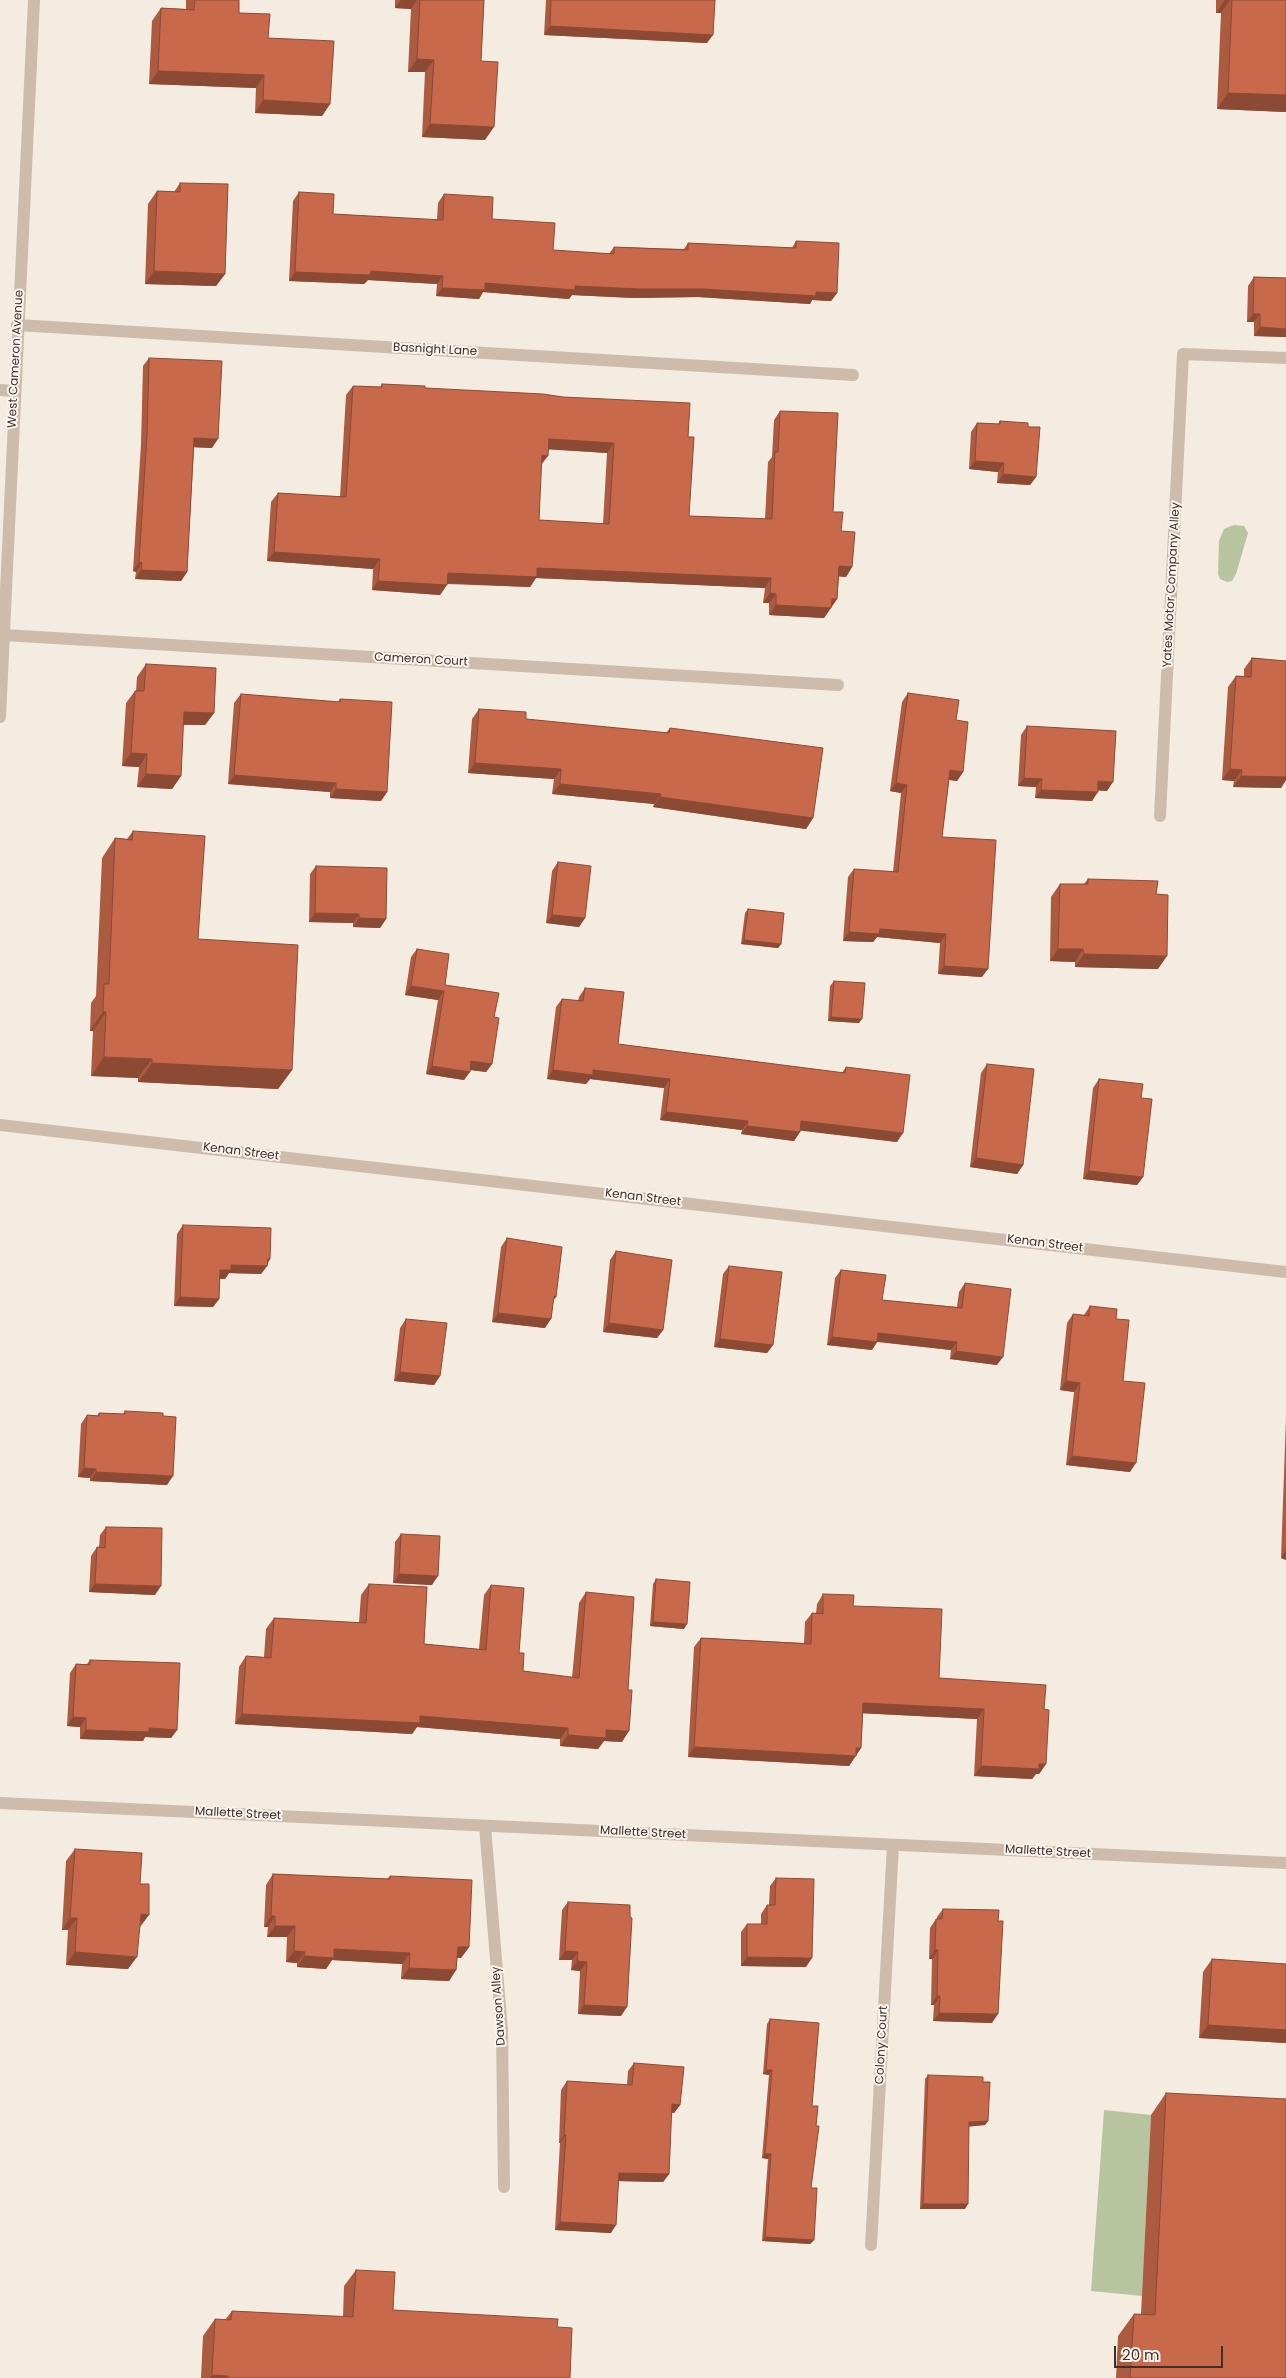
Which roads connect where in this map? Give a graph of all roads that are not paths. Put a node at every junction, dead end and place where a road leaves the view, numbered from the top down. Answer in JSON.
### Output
{"nodes":[{"id":1,"x":34,"y":0,"type":"edge"},
{"id":2,"x":18,"y":325,"type":"junction"},
{"id":3,"x":1286,"y":358,"type":"edge"},
{"id":4,"x":853,"y":375,"type":"dead end"},
{"id":5,"x":0,"y":390,"type":"edge"},
{"id":6,"x":14,"y":391,"type":"junction"},
{"id":7,"x":4,"y":635,"type":"junction"},
{"id":8,"x":838,"y":685,"type":"dead end"},
{"id":9,"x":0,"y":717,"type":"edge"},
{"id":10,"x":1160,"y":816,"type":"dead end"},
{"id":11,"x":0,"y":1125,"type":"edge"},
{"id":12,"x":1286,"y":1272,"type":"edge"},
{"id":13,"x":0,"y":1803,"type":"edge"},
{"id":14,"x":485,"y":1826,"type":"junction"},
{"id":15,"x":893,"y":1845,"type":"junction"},
{"id":16,"x":1286,"y":1863,"type":"edge"},
{"id":17,"x":504,"y":2188,"type":"dead end"},
{"id":18,"x":871,"y":2245,"type":"dead end"}],
"edges":[{"from":1,"to":2,"type":"street","name":"West Cameron Avenue"},
{"from":2,"to":4,"type":"street","name":"Basnight Lane"},
{"from":2,"to":6,"type":"street","name":"West Cameron Avenue"},
{"from":3,"to":10,"type":"street","name":"Yates Motor Company Alley"},
{"from":5,"to":6,"type":"street"},
{"from":6,"to":7,"type":"street","name":"West Cameron Avenue"},
{"from":7,"to":8,"type":"street","name":"Cameron Court"},
{"from":7,"to":9,"type":"street","name":"West Cameron Avenue"},
{"from":11,"to":12,"type":"street","name":"Kenan Street"},
{"from":13,"to":14,"type":"street","name":"Mallette Street"},
{"from":14,"to":15,"type":"street","name":"Mallette Street"},
{"from":14,"to":17,"type":"street","name":"Dawson Alley"},
{"from":15,"to":16,"type":"street","name":"Mallette Street"},
{"from":15,"to":18,"type":"street","name":"Colony Court"}]}
